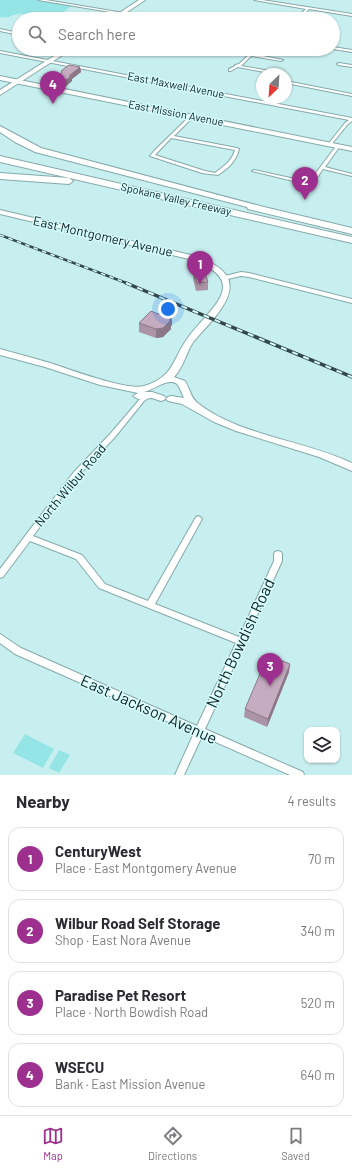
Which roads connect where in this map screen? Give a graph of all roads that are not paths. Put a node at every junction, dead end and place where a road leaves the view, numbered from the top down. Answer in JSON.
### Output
{"nodes":[{"id":1,"x":40,"y":0,"type":"edge"},
{"id":2,"x":142,"y":0,"type":"edge"},
{"id":3,"x":256,"y":0,"type":"edge"},
{"id":4,"x":308,"y":8,"type":"junction"},
{"id":5,"x":116,"y":12,"type":"edge"},
{"id":6,"x":124,"y":12,"type":"edge"},
{"id":7,"x":304,"y":12,"type":"edge"},
{"id":8,"x":333,"y":12,"type":"edge"},
{"id":9,"x":340,"y":13,"type":"edge"},
{"id":10,"x":352,"y":15,"type":"edge"},
{"id":11,"x":0,"y":30,"type":"edge"},
{"id":12,"x":12,"y":33,"type":"edge"},
{"id":13,"x":340,"y":49,"type":"edge"},
{"id":14,"x":352,"y":51,"type":"edge"},
{"id":15,"x":0,"y":52,"type":"edge"},
{"id":16,"x":12,"y":54,"type":"edge"},
{"id":17,"x":22,"y":56,"type":"edge"},
{"id":18,"x":58,"y":56,"type":"edge"},
{"id":19,"x":250,"y":56,"type":"edge"},
{"id":20,"x":257,"y":56,"type":"edge"},
{"id":21,"x":281,"y":60,"type":"dead end"},
{"id":22,"x":50,"y":61,"type":"junction"},
{"id":23,"x":339,"y":64,"type":"dead end"},
{"id":24,"x":236,"y":66,"type":"junction"},
{"id":25,"x":352,"y":66,"type":"edge"},
{"id":26,"x":230,"y":70,"type":"dead end"},
{"id":27,"x":256,"y":70,"type":"edge"},
{"id":28,"x":0,"y":78,"type":"edge"},
{"id":29,"x":21,"y":82,"type":"junction"},
{"id":30,"x":292,"y":83,"type":"edge"},
{"id":31,"x":0,"y":93,"type":"edge"},
{"id":32,"x":352,"y":95,"type":"edge"},
{"id":33,"x":0,"y":98,"type":"edge"},
{"id":34,"x":192,"y":116,"type":"junction"},
{"id":35,"x":352,"y":119,"type":"edge"},
{"id":36,"x":0,"y":128,"type":"edge"},
{"id":37,"x":171,"y":137,"type":"junction"},
{"id":38,"x":330,"y":144,"type":"junction"},
{"id":39,"x":338,"y":146,"type":"junction"},
{"id":40,"x":352,"y":149,"type":"edge"},
{"id":41,"x":0,"y":152,"type":"edge"},
{"id":42,"x":0,"y":159,"type":"edge"},
{"id":43,"x":322,"y":168,"type":"junction"},
{"id":44,"x":254,"y":171,"type":"dead end"},
{"id":45,"x":352,"y":175,"type":"edge"},
{"id":46,"x":0,"y":176,"type":"edge"},
{"id":47,"x":0,"y":182,"type":"edge"},
{"id":48,"x":74,"y":182,"type":"junction"},
{"id":49,"x":226,"y":210,"type":"junction"},
{"id":50,"x":0,"y":212,"type":"edge"},
{"id":51,"x":284,"y":215,"type":"junction"},
{"id":52,"x":352,"y":231,"type":"edge"},
{"id":53,"x":352,"y":240,"type":"edge"},
{"id":54,"x":223,"y":278,"type":"junction"},
{"id":55,"x":352,"y":301,"type":"edge"},
{"id":56,"x":0,"y":352,"type":"edge"},
{"id":57,"x":178,"y":364,"type":"junction"},
{"id":58,"x":160,"y":381,"type":"junction"},
{"id":59,"x":113,"y":386,"type":"junction"},
{"id":60,"x":183,"y":386,"type":"junction"},
{"id":61,"x":161,"y":398,"type":"junction"},
{"id":62,"x":171,"y":399,"type":"junction"},
{"id":63,"x":138,"y":400,"type":"junction"},
{"id":64,"x":195,"y":407,"type":"junction"},
{"id":65,"x":352,"y":468,"type":"edge"},
{"id":66,"x":198,"y":519,"type":"dead end"},
{"id":67,"x":28,"y":537,"type":"junction"},
{"id":68,"x":278,"y":554,"type":"dead end"},
{"id":69,"x":0,"y":575,"type":"edge"},
{"id":70,"x":150,"y":605,"type":"junction"},
{"id":71,"x":0,"y":638,"type":"edge"},
{"id":72,"x":240,"y":641,"type":"junction"},
{"id":73,"x":199,"y":732,"type":"junction"},
{"id":74,"x":179,"y":775,"type":"edge"},
{"id":75,"x":300,"y":775,"type":"edge"}],
"edges":[{"from":1,"to":5,"type":"street"},
{"from":2,"to":6,"type":"main road"},
{"from":3,"to":4,"type":"street"},
{"from":4,"to":7,"type":"street"},
{"from":4,"to":8,"type":"street"},
{"from":9,"to":10,"type":"street"},
{"from":11,"to":12,"type":"street"},
{"from":13,"to":14,"type":"street"},
{"from":15,"to":16,"type":"street","name":"East Maxwell Avenue"},
{"from":17,"to":22,"type":"street","name":"East Maxwell Avenue"},
{"from":18,"to":22,"type":"main road"},
{"from":19,"to":24,"type":"street"},
{"from":20,"to":21,"type":"street"},
{"from":22,"to":29,"type":"main road"},
{"from":22,"to":35,"type":"street","name":"East Maxwell Avenue"},
{"from":23,"to":25,"type":"street"},
{"from":24,"to":26,"type":"street"},
{"from":24,"to":27,"type":"street"},
{"from":28,"to":29,"type":"street","name":"East Mission Avenue"},
{"from":29,"to":31,"type":"main road"},
{"from":29,"to":33,"type":"main road"},
{"from":29,"to":34,"type":"street","name":"East Mission Avenue"},
{"from":30,"to":32,"type":"street"},
{"from":34,"to":37,"type":"street"},
{"from":34,"to":38,"type":"street","name":"East Mission Avenue"},
{"from":35,"to":38,"type":"street"},
{"from":36,"to":51,"type":"highway"},
{"from":37,"to":37,"type":"street"},
{"from":38,"to":39,"type":"street","name":"East Mission Avenue"},
{"from":39,"to":40,"type":"street","name":"East Mission Avenue"},
{"from":39,"to":43,"type":"street"},
{"from":41,"to":51,"type":"highway","name":"Spokane Valley Freeway"},
{"from":42,"to":49,"type":"highway","name":"Spokane Valley Freeway"},
{"from":43,"to":44,"type":"street"},
{"from":43,"to":45,"type":"street"},
{"from":46,"to":48,"type":"highway"},
{"from":47,"to":48,"type":"highway"},
{"from":48,"to":49,"type":"highway"},
{"from":49,"to":53,"type":"highway","name":"Spokane Valley Freeway"},
{"from":50,"to":54,"type":"street","name":"East Montgomery Avenue"},
{"from":51,"to":52,"type":"highway","name":"Spokane Valley Freeway"},
{"from":54,"to":55,"type":"street"},
{"from":54,"to":57,"type":"street"},
{"from":56,"to":59,"type":"street"},
{"from":57,"to":58,"type":"street"},
{"from":57,"to":60,"type":"street"},
{"from":58,"to":59,"type":"street"},
{"from":58,"to":60,"type":"street"},
{"from":58,"to":61,"type":"street"},
{"from":59,"to":63,"type":"street"},
{"from":60,"to":62,"type":"street"},
{"from":60,"to":64,"type":"street"},
{"from":61,"to":62,"type":"street"},
{"from":61,"to":63,"type":"street"},
{"from":62,"to":64,"type":"street"},
{"from":63,"to":67,"type":"street","name":"North Wilbur Road"},
{"from":64,"to":65,"type":"street"},
{"from":66,"to":70,"type":"street"},
{"from":67,"to":69,"type":"street","name":"North Wilbur Road"},
{"from":67,"to":70,"type":"street"},
{"from":68,"to":72,"type":"street","name":"North Bowdish Road"},
{"from":70,"to":72,"type":"street"},
{"from":71,"to":73,"type":"street","name":"East Jackson Avenue"},
{"from":72,"to":73,"type":"street","name":"North Bowdish Road"},
{"from":73,"to":74,"type":"street","name":"North Bowdish Road"},
{"from":73,"to":75,"type":"street","name":"East Jackson Avenue"}]}
